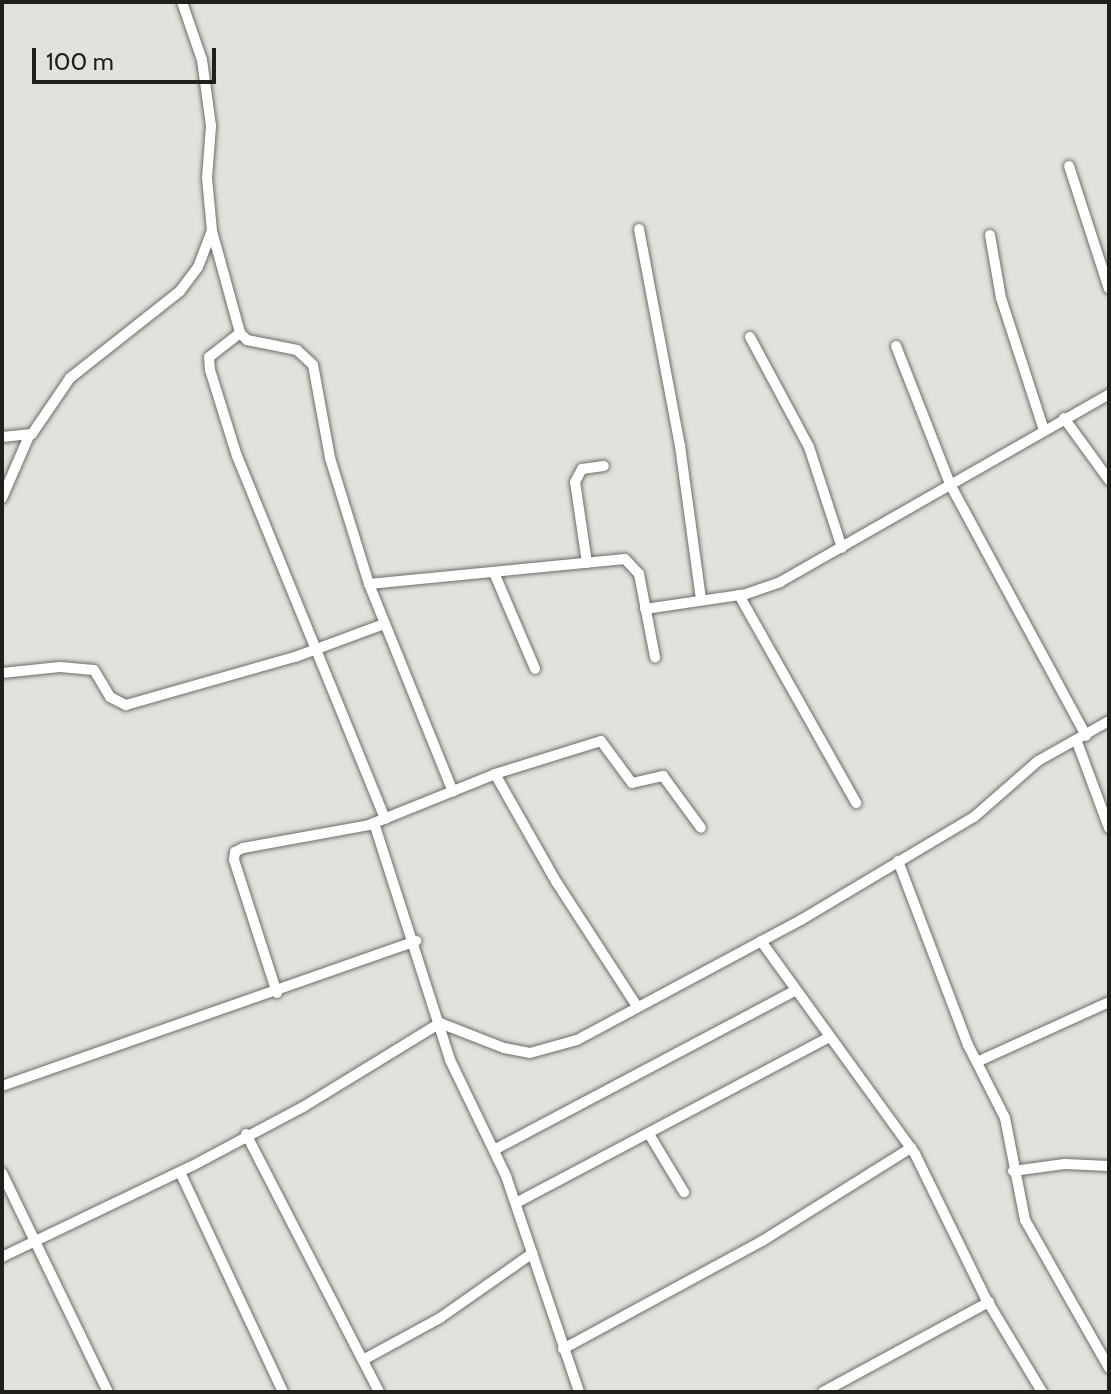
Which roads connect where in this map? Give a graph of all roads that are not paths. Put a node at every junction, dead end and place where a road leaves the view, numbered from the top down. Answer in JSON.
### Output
{"nodes":[{"id":1,"x":182,"y":2,"type":"edge"},
{"id":2,"x":1069,"y":166,"type":"dead end"},
{"id":3,"x":639,"y":229,"type":"dead end"},
{"id":4,"x":212,"y":231,"type":"junction"},
{"id":5,"x":990,"y":235,"type":"dead end"},
{"id":6,"x":1109,"y":289,"type":"edge"},
{"id":7,"x":240,"y":333,"type":"junction"},
{"id":8,"x":750,"y":337,"type":"dead end"},
{"id":9,"x":896,"y":346,"type":"dead end"},
{"id":10,"x":1109,"y":394,"type":"edge"},
{"id":11,"x":1064,"y":418,"type":"junction"},
{"id":12,"x":1044,"y":430,"type":"junction"},
{"id":13,"x":29,"y":436,"type":"junction"},
{"id":14,"x":2,"y":437,"type":"edge"},
{"id":15,"x":604,"y":466,"type":"dead end"},
{"id":16,"x":1109,"y":480,"type":"edge"},
{"id":17,"x":951,"y":486,"type":"junction"},
{"id":18,"x":2,"y":498,"type":"edge"},
{"id":19,"x":842,"y":548,"type":"junction"},
{"id":20,"x":587,"y":563,"type":"junction"},
{"id":21,"x":495,"y":575,"type":"junction"},
{"id":22,"x":369,"y":584,"type":"junction"},
{"id":23,"x":739,"y":595,"type":"junction"},
{"id":24,"x":701,"y":600,"type":"junction"},
{"id":25,"x":645,"y":609,"type":"junction"},
{"id":26,"x":384,"y":624,"type":"junction"},
{"id":27,"x":319,"y":648,"type":"junction"},
{"id":28,"x":655,"y":657,"type":"dead end"},
{"id":29,"x":535,"y":669,"type":"dead end"},
{"id":30,"x":2,"y":673,"type":"edge"},
{"id":31,"x":1109,"y":721,"type":"edge"},
{"id":32,"x":1081,"y":739,"type":"junction"},
{"id":33,"x":495,"y":774,"type":"junction"},
{"id":34,"x":453,"y":792,"type":"junction"},
{"id":35,"x":856,"y":803,"type":"dead end"},
{"id":36,"x":385,"y":819,"type":"junction"},
{"id":37,"x":374,"y":823,"type":"junction"},
{"id":38,"x":701,"y":828,"type":"dead end"},
{"id":39,"x":1109,"y":828,"type":"edge"},
{"id":40,"x":898,"y":861,"type":"junction"},
{"id":41,"x":416,"y":941,"type":"junction"},
{"id":42,"x":761,"y":941,"type":"junction"},
{"id":43,"x":796,"y":990,"type":"junction"},
{"id":44,"x":277,"y":993,"type":"junction"},
{"id":45,"x":1109,"y":1002,"type":"edge"},
{"id":46,"x":637,"y":1006,"type":"junction"},
{"id":47,"x":440,"y":1023,"type":"junction"},
{"id":48,"x":830,"y":1037,"type":"junction"},
{"id":49,"x":977,"y":1062,"type":"junction"},
{"id":50,"x":2,"y":1086,"type":"edge"},
{"id":51,"x":246,"y":1134,"type":"junction"},
{"id":52,"x":649,"y":1134,"type":"junction"},
{"id":53,"x":911,"y":1148,"type":"junction"},
{"id":54,"x":494,"y":1150,"type":"junction"},
{"id":55,"x":1109,"y":1166,"type":"edge"},
{"id":56,"x":1013,"y":1171,"type":"junction"},
{"id":57,"x":180,"y":1172,"type":"junction"},
{"id":58,"x":2,"y":1173,"type":"edge"},
{"id":59,"x":684,"y":1192,"type":"dead end"},
{"id":60,"x":516,"y":1203,"type":"junction"},
{"id":61,"x":34,"y":1241,"type":"junction"},
{"id":62,"x":533,"y":1253,"type":"junction"},
{"id":63,"x":2,"y":1257,"type":"edge"},
{"id":64,"x":989,"y":1302,"type":"junction"},
{"id":65,"x":563,"y":1349,"type":"junction"},
{"id":66,"x":363,"y":1360,"type":"junction"},
{"id":67,"x":1109,"y":1368,"type":"edge"},
{"id":68,"x":1038,"y":1391,"type":"edge"},
{"id":69,"x":108,"y":1392,"type":"edge"},
{"id":70,"x":283,"y":1392,"type":"edge"},
{"id":71,"x":379,"y":1392,"type":"edge"},
{"id":72,"x":579,"y":1392,"type":"edge"},
{"id":73,"x":823,"y":1392,"type":"edge"}],
"edges":[{"from":1,"to":4,"type":"street"},
{"from":2,"to":6,"type":"street"},
{"from":3,"to":24,"type":"street"},
{"from":4,"to":7,"type":"street"},
{"from":4,"to":13,"type":"street"},
{"from":5,"to":12,"type":"street"},
{"from":7,"to":22,"type":"street"},
{"from":7,"to":27,"type":"street"},
{"from":8,"to":19,"type":"street"},
{"from":9,"to":17,"type":"street"},
{"from":10,"to":11,"type":"street"},
{"from":11,"to":12,"type":"street"},
{"from":11,"to":16,"type":"street"},
{"from":12,"to":17,"type":"street"},
{"from":13,"to":14,"type":"street"},
{"from":13,"to":18,"type":"street"},
{"from":15,"to":20,"type":"street"},
{"from":17,"to":19,"type":"street"},
{"from":17,"to":32,"type":"street"},
{"from":19,"to":23,"type":"street"},
{"from":20,"to":21,"type":"street"},
{"from":20,"to":25,"type":"street"},
{"from":21,"to":22,"type":"street"},
{"from":21,"to":29,"type":"street"},
{"from":22,"to":26,"type":"street"},
{"from":23,"to":24,"type":"street"},
{"from":23,"to":35,"type":"street"},
{"from":24,"to":25,"type":"street"},
{"from":25,"to":28,"type":"street"},
{"from":26,"to":27,"type":"street"},
{"from":26,"to":34,"type":"street"},
{"from":27,"to":30,"type":"street"},
{"from":27,"to":36,"type":"street"},
{"from":31,"to":32,"type":"street"},
{"from":32,"to":39,"type":"street"},
{"from":32,"to":40,"type":"street"},
{"from":33,"to":34,"type":"street"},
{"from":33,"to":38,"type":"street"},
{"from":33,"to":46,"type":"street"},
{"from":34,"to":36,"type":"street"},
{"from":36,"to":37,"type":"street"},
{"from":37,"to":41,"type":"street"},
{"from":37,"to":44,"type":"street"},
{"from":40,"to":42,"type":"street"},
{"from":40,"to":49,"type":"street"},
{"from":41,"to":44,"type":"street"},
{"from":41,"to":47,"type":"street"},
{"from":42,"to":43,"type":"street"},
{"from":42,"to":46,"type":"street"},
{"from":43,"to":48,"type":"street"},
{"from":43,"to":54,"type":"street"},
{"from":44,"to":50,"type":"street"},
{"from":45,"to":49,"type":"street"},
{"from":46,"to":47,"type":"street"},
{"from":47,"to":51,"type":"street"},
{"from":47,"to":54,"type":"street"},
{"from":48,"to":52,"type":"street"},
{"from":48,"to":53,"type":"street"},
{"from":49,"to":56,"type":"street"},
{"from":51,"to":57,"type":"street"},
{"from":51,"to":66,"type":"street"},
{"from":52,"to":59,"type":"street"},
{"from":52,"to":60,"type":"street"},
{"from":53,"to":64,"type":"street"},
{"from":53,"to":65,"type":"street"},
{"from":54,"to":60,"type":"street"},
{"from":55,"to":56,"type":"street"},
{"from":56,"to":67,"type":"street"},
{"from":57,"to":61,"type":"street"},
{"from":57,"to":70,"type":"street"},
{"from":58,"to":61,"type":"street"},
{"from":60,"to":62,"type":"street"},
{"from":61,"to":63,"type":"street"},
{"from":61,"to":69,"type":"street"},
{"from":62,"to":65,"type":"street"},
{"from":62,"to":66,"type":"street"},
{"from":64,"to":68,"type":"street"},
{"from":64,"to":73,"type":"street"},
{"from":65,"to":72,"type":"street"},
{"from":66,"to":71,"type":"street"}]}
